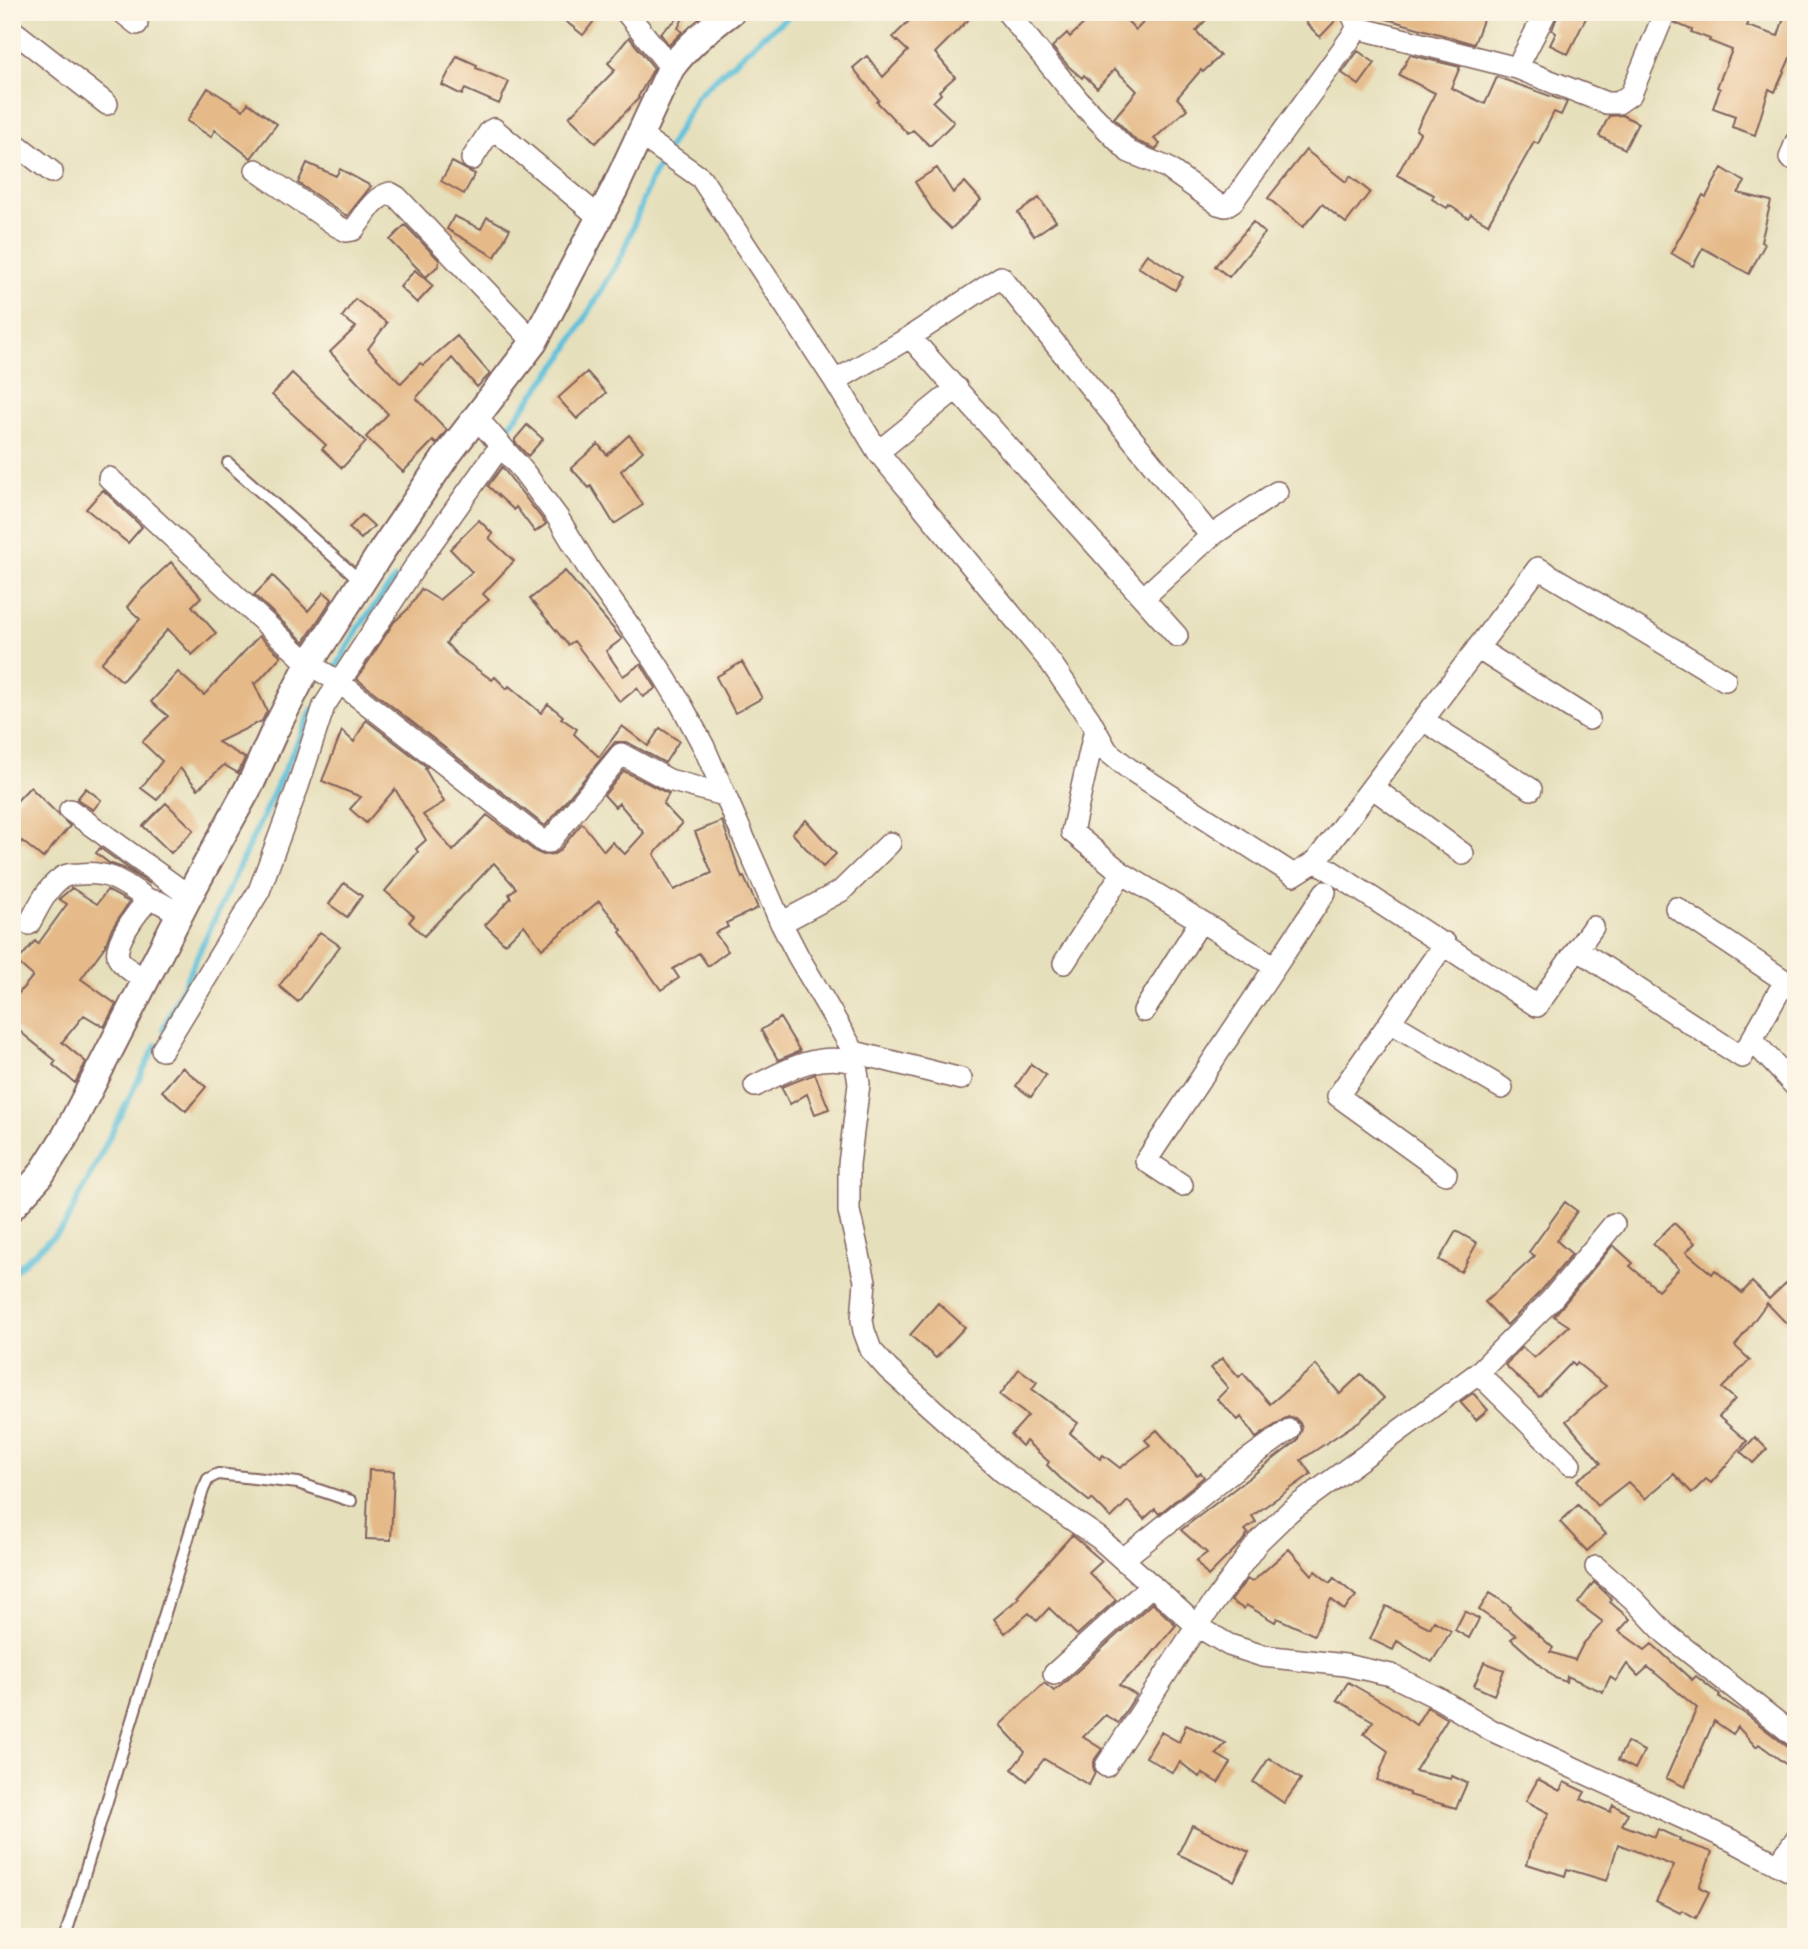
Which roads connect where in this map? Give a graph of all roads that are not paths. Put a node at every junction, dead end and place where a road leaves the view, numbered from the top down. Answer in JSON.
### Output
{"nodes":[{"id":1,"x":626,"y":12,"type":"edge"},
{"id":2,"x":730,"y":12,"type":"edge"},
{"id":3,"x":1007,"y":12,"type":"edge"},
{"id":4,"x":1546,"y":12,"type":"edge"},
{"id":5,"x":1665,"y":12,"type":"edge"},
{"id":6,"x":1354,"y":20,"type":"edge"},
{"id":7,"x":12,"y":30,"type":"edge"},
{"id":8,"x":671,"y":68,"type":"junction"},
{"id":9,"x":1517,"y":68,"type":"junction"},
{"id":10,"x":107,"y":104,"type":"dead end"},
{"id":11,"x":640,"y":135,"type":"junction"},
{"id":12,"x":12,"y":141,"type":"edge"},
{"id":13,"x":472,"y":159,"type":"dead end"},
{"id":14,"x":256,"y":170,"type":"dead end"},
{"id":15,"x":52,"y":172,"type":"dead end"},
{"id":16,"x":599,"y":217,"type":"junction"},
{"id":17,"x":910,"y":337,"type":"junction"},
{"id":18,"x":534,"y":342,"type":"junction"},
{"id":19,"x":835,"y":381,"type":"junction"},
{"id":20,"x":957,"y":388,"type":"junction"},
{"id":21,"x":490,"y":433,"type":"junction"},
{"id":22,"x":878,"y":452,"type":"junction"},
{"id":23,"x":228,"y":463,"type":"dead end"},
{"id":24,"x":109,"y":478,"type":"dead end"},
{"id":25,"x":1277,"y":492,"type":"dead end"},
{"id":26,"x":1211,"y":536,"type":"junction"},
{"id":27,"x":362,"y":582,"type":"junction"},
{"id":28,"x":1143,"y":598,"type":"junction"},
{"id":29,"x":1177,"y":636,"type":"dead end"},
{"id":30,"x":1477,"y":648,"type":"junction"},
{"id":31,"x":325,"y":674,"type":"junction"},
{"id":32,"x":1725,"y":680,"type":"dead end"},
{"id":33,"x":1589,"y":719,"type":"dead end"},
{"id":34,"x":1423,"y":720,"type":"junction"},
{"id":35,"x":1095,"y":729,"type":"junction"},
{"id":36,"x":1372,"y":787,"type":"junction"},
{"id":37,"x":1531,"y":789,"type":"dead end"},
{"id":38,"x":724,"y":795,"type":"junction"},
{"id":39,"x":70,"y":810,"type":"dead end"},
{"id":40,"x":890,"y":843,"type":"dead end"},
{"id":41,"x":1463,"y":854,"type":"dead end"},
{"id":42,"x":1316,"y":861,"type":"junction"},
{"id":43,"x":1122,"y":873,"type":"junction"},
{"id":44,"x":1325,"y":892,"type":"dead end"},
{"id":45,"x":149,"y":900,"type":"junction"},
{"id":46,"x":184,"y":905,"type":"junction"},
{"id":47,"x":1676,"y":908,"type":"dead end"},
{"id":48,"x":1200,"y":922,"type":"junction"},
{"id":49,"x":781,"y":923,"type":"junction"},
{"id":50,"x":29,"y":924,"type":"dead end"},
{"id":51,"x":1592,"y":927,"type":"dead end"},
{"id":52,"x":1445,"y":943,"type":"junction"},
{"id":53,"x":1577,"y":949,"type":"junction"},
{"id":54,"x":1064,"y":963,"type":"dead end"},
{"id":55,"x":1274,"y":966,"type":"junction"},
{"id":56,"x":145,"y":981,"type":"junction"},
{"id":57,"x":1144,"y":1012,"type":"dead end"},
{"id":58,"x":1390,"y":1022,"type":"junction"},
{"id":59,"x":1752,"y":1040,"type":"junction"},
{"id":60,"x":162,"y":1050,"type":"dead end"},
{"id":61,"x":855,"y":1057,"type":"junction"},
{"id":62,"x":961,"y":1079,"type":"dead end"},
{"id":63,"x":755,"y":1086,"type":"dead end"},
{"id":64,"x":1796,"y":1087,"type":"edge"},
{"id":65,"x":1502,"y":1088,"type":"dead end"},
{"id":66,"x":1446,"y":1174,"type":"dead end"},
{"id":67,"x":1182,"y":1185,"type":"dead end"},
{"id":68,"x":12,"y":1207,"type":"edge"},
{"id":69,"x":1614,"y":1224,"type":"dead end"},
{"id":70,"x":1478,"y":1373,"type":"junction"},
{"id":71,"x":1289,"y":1430,"type":"dead end"},
{"id":72,"x":1570,"y":1464,"type":"dead end"},
{"id":73,"x":351,"y":1502,"type":"dead end"},
{"id":74,"x":1123,"y":1559,"type":"junction"},
{"id":75,"x":1596,"y":1567,"type":"dead end"},
{"id":76,"x":1152,"y":1585,"type":"junction"},
{"id":77,"x":1197,"y":1626,"type":"junction"},
{"id":78,"x":1054,"y":1674,"type":"dead end"},
{"id":79,"x":1796,"y":1737,"type":"edge"},
{"id":80,"x":1106,"y":1766,"type":"dead end"},
{"id":81,"x":1796,"y":1839,"type":"edge"},
{"id":82,"x":1787,"y":1869,"type":"edge"},
{"id":83,"x":65,"y":1937,"type":"edge"}],
"edges":[{"from":1,"to":8,"type":"street"},
{"from":2,"to":8,"type":"street"},
{"from":3,"to":6,"type":"street"},
{"from":4,"to":9,"type":"street"},
{"from":5,"to":9,"type":"street"},
{"from":6,"to":9,"type":"street"},
{"from":7,"to":10,"type":"street"},
{"from":8,"to":11,"type":"street"},
{"from":11,"to":16,"type":"street"},
{"from":11,"to":19,"type":"street"},
{"from":12,"to":15,"type":"street"},
{"from":13,"to":16,"type":"street"},
{"from":14,"to":18,"type":"street"},
{"from":16,"to":18,"type":"street"},
{"from":17,"to":19,"type":"street"},
{"from":17,"to":20,"type":"street"},
{"from":17,"to":26,"type":"street"},
{"from":18,"to":21,"type":"street"},
{"from":19,"to":22,"type":"street"},
{"from":20,"to":22,"type":"street"},
{"from":20,"to":28,"type":"street"},
{"from":21,"to":27,"type":"street"},
{"from":21,"to":31,"type":"street"},
{"from":21,"to":38,"type":"street"},
{"from":22,"to":35,"type":"street"},
{"from":23,"to":27,"type":"lane"},
{"from":24,"to":31,"type":"street"},
{"from":25,"to":26,"type":"street"},
{"from":26,"to":28,"type":"street"},
{"from":27,"to":31,"type":"street"},
{"from":28,"to":29,"type":"street"},
{"from":30,"to":32,"type":"street"},
{"from":30,"to":33,"type":"street"},
{"from":30,"to":34,"type":"street"},
{"from":31,"to":38,"type":"street"},
{"from":31,"to":46,"type":"street"},
{"from":31,"to":60,"type":"street"},
{"from":34,"to":36,"type":"street"},
{"from":34,"to":37,"type":"street"},
{"from":35,"to":42,"type":"street"},
{"from":35,"to":43,"type":"street"},
{"from":36,"to":41,"type":"street"},
{"from":36,"to":42,"type":"street"},
{"from":38,"to":49,"type":"street"},
{"from":39,"to":46,"type":"street"},
{"from":40,"to":49,"type":"street"},
{"from":42,"to":52,"type":"street"},
{"from":43,"to":48,"type":"street"},
{"from":43,"to":54,"type":"street"},
{"from":44,"to":55,"type":"street"},
{"from":45,"to":46,"type":"street"},
{"from":45,"to":50,"type":"street"},
{"from":45,"to":56,"type":"street"},
{"from":46,"to":56,"type":"street"},
{"from":47,"to":59,"type":"street"},
{"from":48,"to":55,"type":"street"},
{"from":48,"to":57,"type":"street"},
{"from":49,"to":61,"type":"street"},
{"from":51,"to":53,"type":"street"},
{"from":52,"to":53,"type":"street"},
{"from":52,"to":58,"type":"street"},
{"from":53,"to":59,"type":"street"},
{"from":55,"to":67,"type":"street"},
{"from":56,"to":68,"type":"street"},
{"from":58,"to":65,"type":"street"},
{"from":58,"to":66,"type":"street"},
{"from":59,"to":64,"type":"street"},
{"from":61,"to":62,"type":"street"},
{"from":61,"to":63,"type":"street"},
{"from":61,"to":74,"type":"street"},
{"from":69,"to":70,"type":"street"},
{"from":70,"to":72,"type":"street"},
{"from":70,"to":77,"type":"street"},
{"from":71,"to":74,"type":"street"},
{"from":73,"to":83,"type":"lane"},
{"from":74,"to":76,"type":"street"},
{"from":75,"to":79,"type":"street"},
{"from":76,"to":77,"type":"street"},
{"from":76,"to":78,"type":"street"},
{"from":77,"to":80,"type":"street"},
{"from":77,"to":82,"type":"street"},
{"from":81,"to":82,"type":"street"}]}
